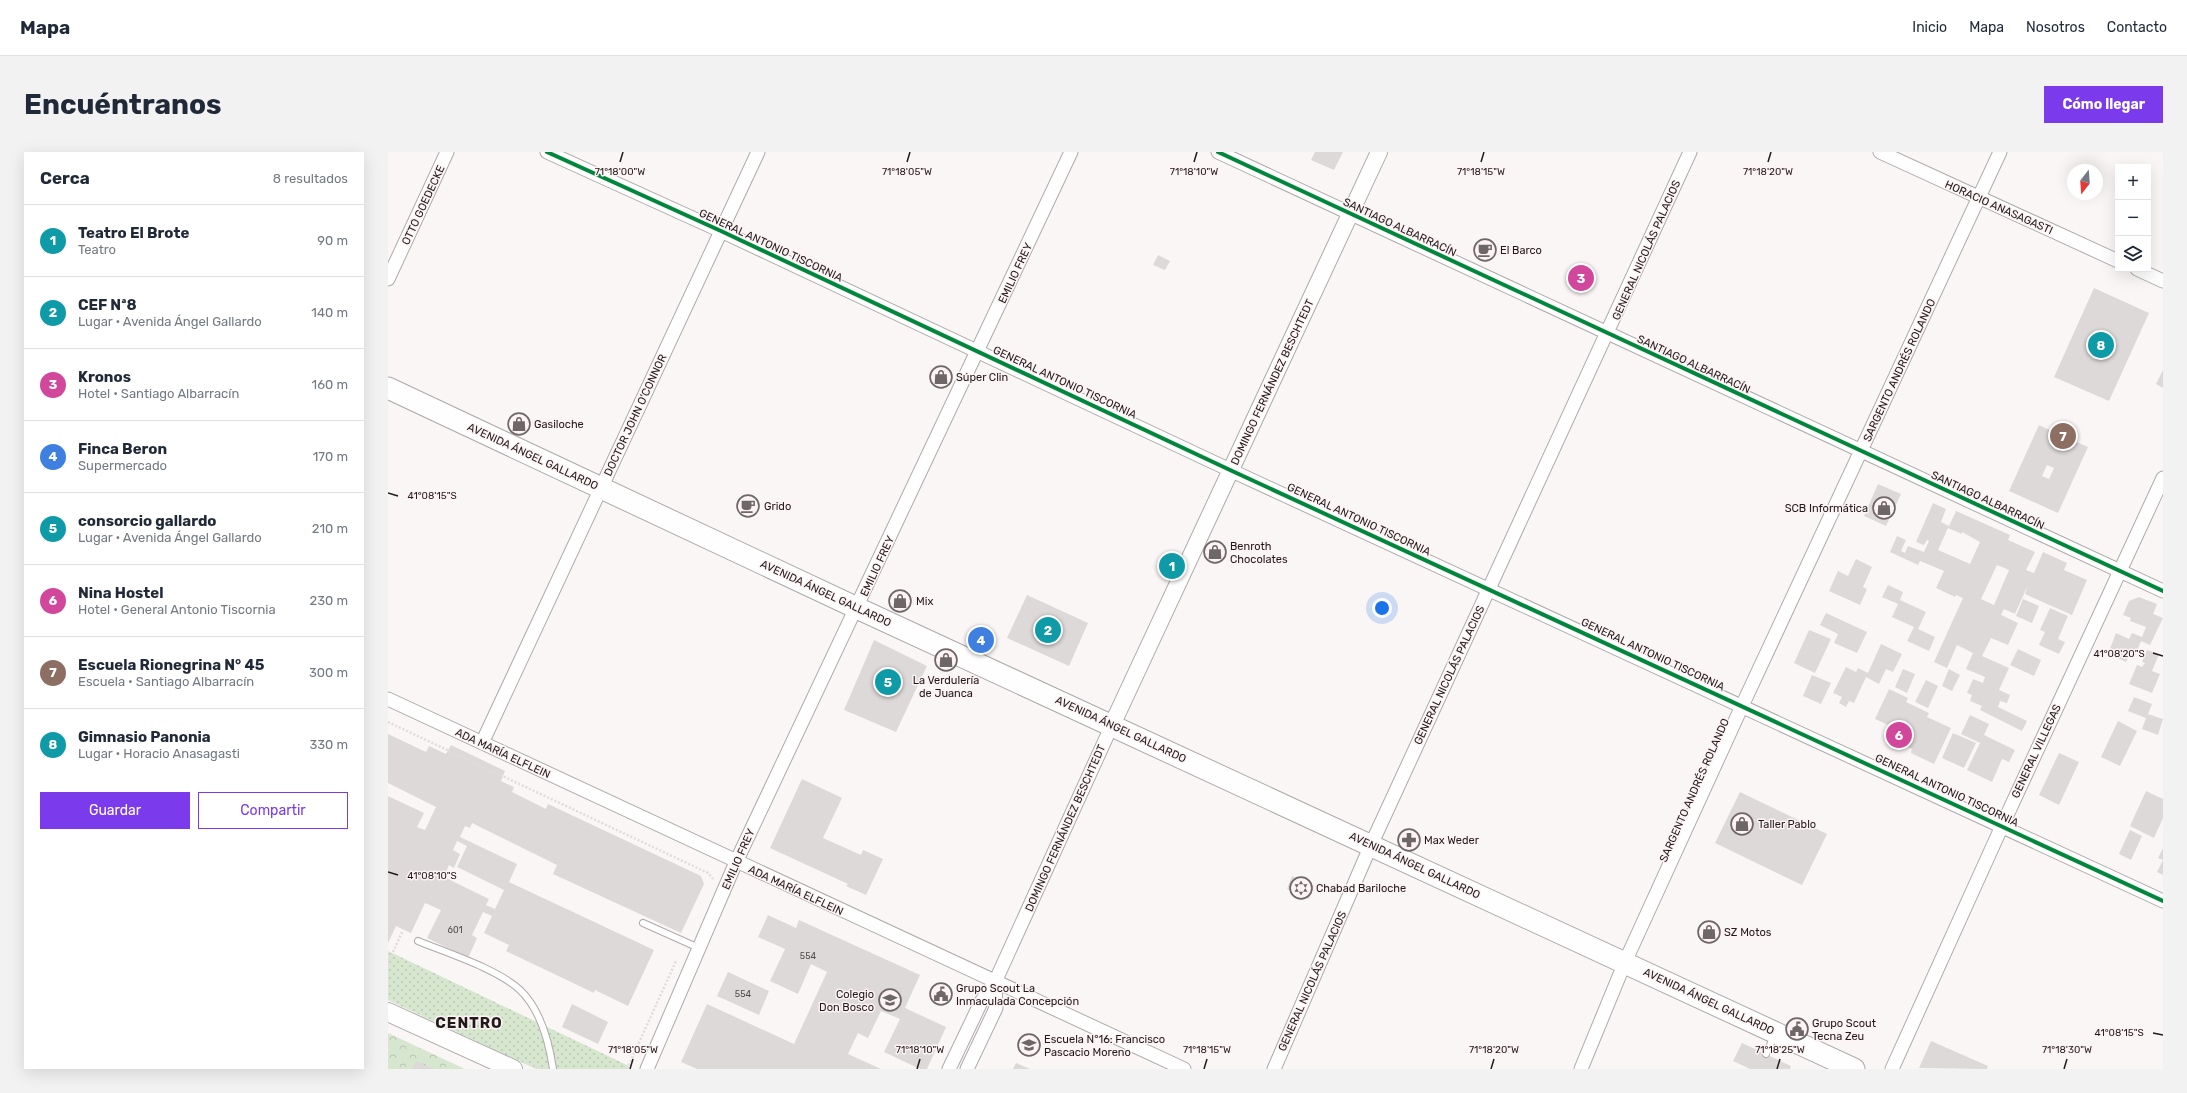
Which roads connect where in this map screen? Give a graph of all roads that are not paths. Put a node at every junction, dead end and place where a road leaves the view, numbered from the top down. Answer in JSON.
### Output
{"nodes":[{"id":1,"x":448,"y":152,"type":"edge"},
{"id":2,"x":547,"y":152,"type":"edge"},
{"id":3,"x":758,"y":152,"type":"edge"},
{"id":4,"x":1071,"y":152,"type":"edge"},
{"id":5,"x":1218,"y":152,"type":"edge"},
{"id":6,"x":1379,"y":152,"type":"edge"},
{"id":7,"x":1690,"y":152,"type":"edge"},
{"id":8,"x":1880,"y":152,"type":"edge"},
{"id":9,"x":2000,"y":152,"type":"edge"},
{"id":10,"x":1978,"y":198,"type":"junction"},
{"id":11,"x":1351,"y":214,"type":"junction"},
{"id":12,"x":721,"y":231,"type":"junction"},
{"id":13,"x":2115,"y":260,"type":"edge"},
{"id":14,"x":2144,"y":272,"type":"edge"},
{"id":15,"x":388,"y":279,"type":"edge"},
{"id":16,"x":2163,"y":281,"type":"edge"},
{"id":17,"x":1608,"y":334,"type":"junction"},
{"id":18,"x":978,"y":351,"type":"junction"},
{"id":19,"x":388,"y":388,"type":"edge"},
{"id":20,"x":1862,"y":451,"type":"junction"},
{"id":21,"x":1230,"y":470,"type":"junction"},
{"id":22,"x":2163,"y":478,"type":"edge"},
{"id":23,"x":600,"y":488,"type":"junction"},
{"id":24,"x":2120,"y":571,"type":"junction"},
{"id":25,"x":1489,"y":588,"type":"junction"},
{"id":26,"x":2163,"y":591,"type":"edge"},
{"id":27,"x":857,"y":608,"type":"junction"},
{"id":28,"x":388,"y":699,"type":"edge"},
{"id":29,"x":1742,"y":706,"type":"junction"},
{"id":30,"x":1112,"y":725,"type":"junction"},
{"id":31,"x":482,"y":743,"type":"junction"},
{"id":32,"x":2002,"y":826,"type":"junction"},
{"id":33,"x":1371,"y":845,"type":"junction"},
{"id":34,"x":736,"y":862,"type":"junction"},
{"id":35,"x":2163,"y":901,"type":"edge"},
{"id":36,"x":643,"y":923,"type":"dead end"},
{"id":37,"x":418,"y":940,"type":"dead end"},
{"id":38,"x":700,"y":948,"type":"junction"},
{"id":39,"x":1625,"y":962,"type":"junction"},
{"id":40,"x":995,"y":982,"type":"junction"},
{"id":41,"x":388,"y":1012,"type":"edge"},
{"id":42,"x":1776,"y":1033,"type":"junction"},
{"id":43,"x":1766,"y":1054,"type":"dead end"},
{"id":44,"x":513,"y":1069,"type":"edge"},
{"id":45,"x":553,"y":1069,"type":"edge"},
{"id":46,"x":647,"y":1069,"type":"edge"},
{"id":47,"x":949,"y":1069,"type":"edge"},
{"id":48,"x":967,"y":1069,"type":"edge"},
{"id":49,"x":1184,"y":1069,"type":"edge"},
{"id":50,"x":1274,"y":1069,"type":"edge"},
{"id":51,"x":1582,"y":1069,"type":"edge"},
{"id":52,"x":1854,"y":1069,"type":"edge"},
{"id":53,"x":1892,"y":1069,"type":"edge"}],
"edges":[{"from":1,"to":15,"type":"street","name":"OTTO GOEDECKE"},
{"from":2,"to":12,"type":"street","name":"GENERAL ANTONIO TISCORNIA"},
{"from":3,"to":12,"type":"street","name":"DOCTOR JOHN O'CONNOR"},
{"from":4,"to":18,"type":"street","name":"EMILIO FREY"},
{"from":5,"to":11,"type":"street","name":"SANTIAGO ALBARRACÍN"},
{"from":6,"to":11,"type":"street","name":"DOMINGO FERNÁNDEZ BESCHTEDT"},
{"from":7,"to":17,"type":"street","name":"GENERAL NICOLÁS PALACIOS"},
{"from":8,"to":10,"type":"street","name":"HORACIO ANASAGASTI"},
{"from":9,"to":10,"type":"street","name":"SARGENTO ANDRÉS ROLANDO"},
{"from":10,"to":13,"type":"street","name":"HORACIO ANASAGASTI"},
{"from":10,"to":20,"type":"street","name":"SARGENTO ANDRÉS ROLANDO"},
{"from":11,"to":17,"type":"street","name":"SANTIAGO ALBARRACÍN"},
{"from":11,"to":21,"type":"street","name":"DOMINGO FERNÁNDEZ BESCHTEDT"},
{"from":12,"to":18,"type":"street","name":"GENERAL ANTONIO TISCORNIA"},
{"from":12,"to":23,"type":"street","name":"DOCTOR JOHN O'CONNOR"},
{"from":14,"to":16,"type":"street"},
{"from":17,"to":20,"type":"street","name":"SANTIAGO ALBARRACÍN"},
{"from":17,"to":25,"type":"street","name":"GENERAL NICOLÁS PALACIOS"},
{"from":18,"to":21,"type":"street","name":"GENERAL ANTONIO TISCORNIA"},
{"from":18,"to":27,"type":"street","name":"EMILIO FREY"},
{"from":19,"to":23,"type":"main road","name":"AVENIDA ÁNGEL GALLARDO"},
{"from":20,"to":24,"type":"street","name":"SANTIAGO ALBARRACÍN"},
{"from":20,"to":29,"type":"street","name":"SARGENTO ANDRÉS ROLANDO"},
{"from":21,"to":25,"type":"street","name":"GENERAL ANTONIO TISCORNIA"},
{"from":21,"to":30,"type":"street","name":"DOMINGO FERNÁNDEZ BESCHTEDT"},
{"from":22,"to":24,"type":"street","name":"GENERAL VILLEGAS"},
{"from":23,"to":27,"type":"main road","name":"AVENIDA ÁNGEL GALLARDO"},
{"from":23,"to":31,"type":"street","name":"DOCTOR JOHN O'CONNOR"},
{"from":24,"to":26,"type":"street","name":"SANTIAGO ALBARRACÍN"},
{"from":24,"to":32,"type":"street","name":"GENERAL VILLEGAS"},
{"from":25,"to":29,"type":"street","name":"GENERAL ANTONIO TISCORNIA"},
{"from":25,"to":33,"type":"street","name":"GENERAL NICOLÁS PALACIOS"},
{"from":27,"to":30,"type":"main road","name":"AVENIDA ÁNGEL GALLARDO"},
{"from":27,"to":34,"type":"street","name":"EMILIO FREY"},
{"from":28,"to":31,"type":"street","name":"ADA MARÍA ELFLEIN"},
{"from":29,"to":32,"type":"street","name":"GENERAL ANTONIO TISCORNIA"},
{"from":29,"to":39,"type":"street","name":"SARGENTO ANDRÉS ROLANDO"},
{"from":30,"to":33,"type":"main road","name":"AVENIDA ÁNGEL GALLARDO"},
{"from":30,"to":40,"type":"street","name":"DOMINGO FERNÁNDEZ BESCHTEDT"},
{"from":31,"to":34,"type":"street","name":"ADA MARÍA ELFLEIN"},
{"from":32,"to":35,"type":"street","name":"GENERAL ANTONIO TISCORNIA"},
{"from":32,"to":53,"type":"street","name":"GENERAL VILLEGAS"},
{"from":33,"to":39,"type":"main road","name":"AVENIDA ÁNGEL GALLARDO"},
{"from":33,"to":50,"type":"street","name":"GENERAL NICOLÁS PALACIOS"},
{"from":34,"to":38,"type":"street","name":"EMILIO FREY"},
{"from":34,"to":40,"type":"street","name":"ADA MARÍA ELFLEIN"},
{"from":36,"to":38,"type":"lane"},
{"from":37,"to":45,"type":"lane"},
{"from":38,"to":46,"type":"street","name":"EMILIO FREY"},
{"from":39,"to":42,"type":"main road","name":"AVENIDA ÁNGEL GALLARDO"},
{"from":39,"to":51,"type":"street","name":"SARGENTO ANDRÉS ROLANDO"},
{"from":40,"to":47,"type":"street","name":"DOMINGO FERNÁNDEZ BESCHTEDT"},
{"from":40,"to":48,"type":"street","name":"DOMINGO FERNÁNDEZ BESCHTEDT"},
{"from":40,"to":49,"type":"street","name":"ADA MARÍA ELFLEIN"},
{"from":41,"to":44,"type":"main road"},
{"from":42,"to":43,"type":"lane"},
{"from":42,"to":52,"type":"main road","name":"AVENIDA ÁNGEL GALLARDO"}]}
